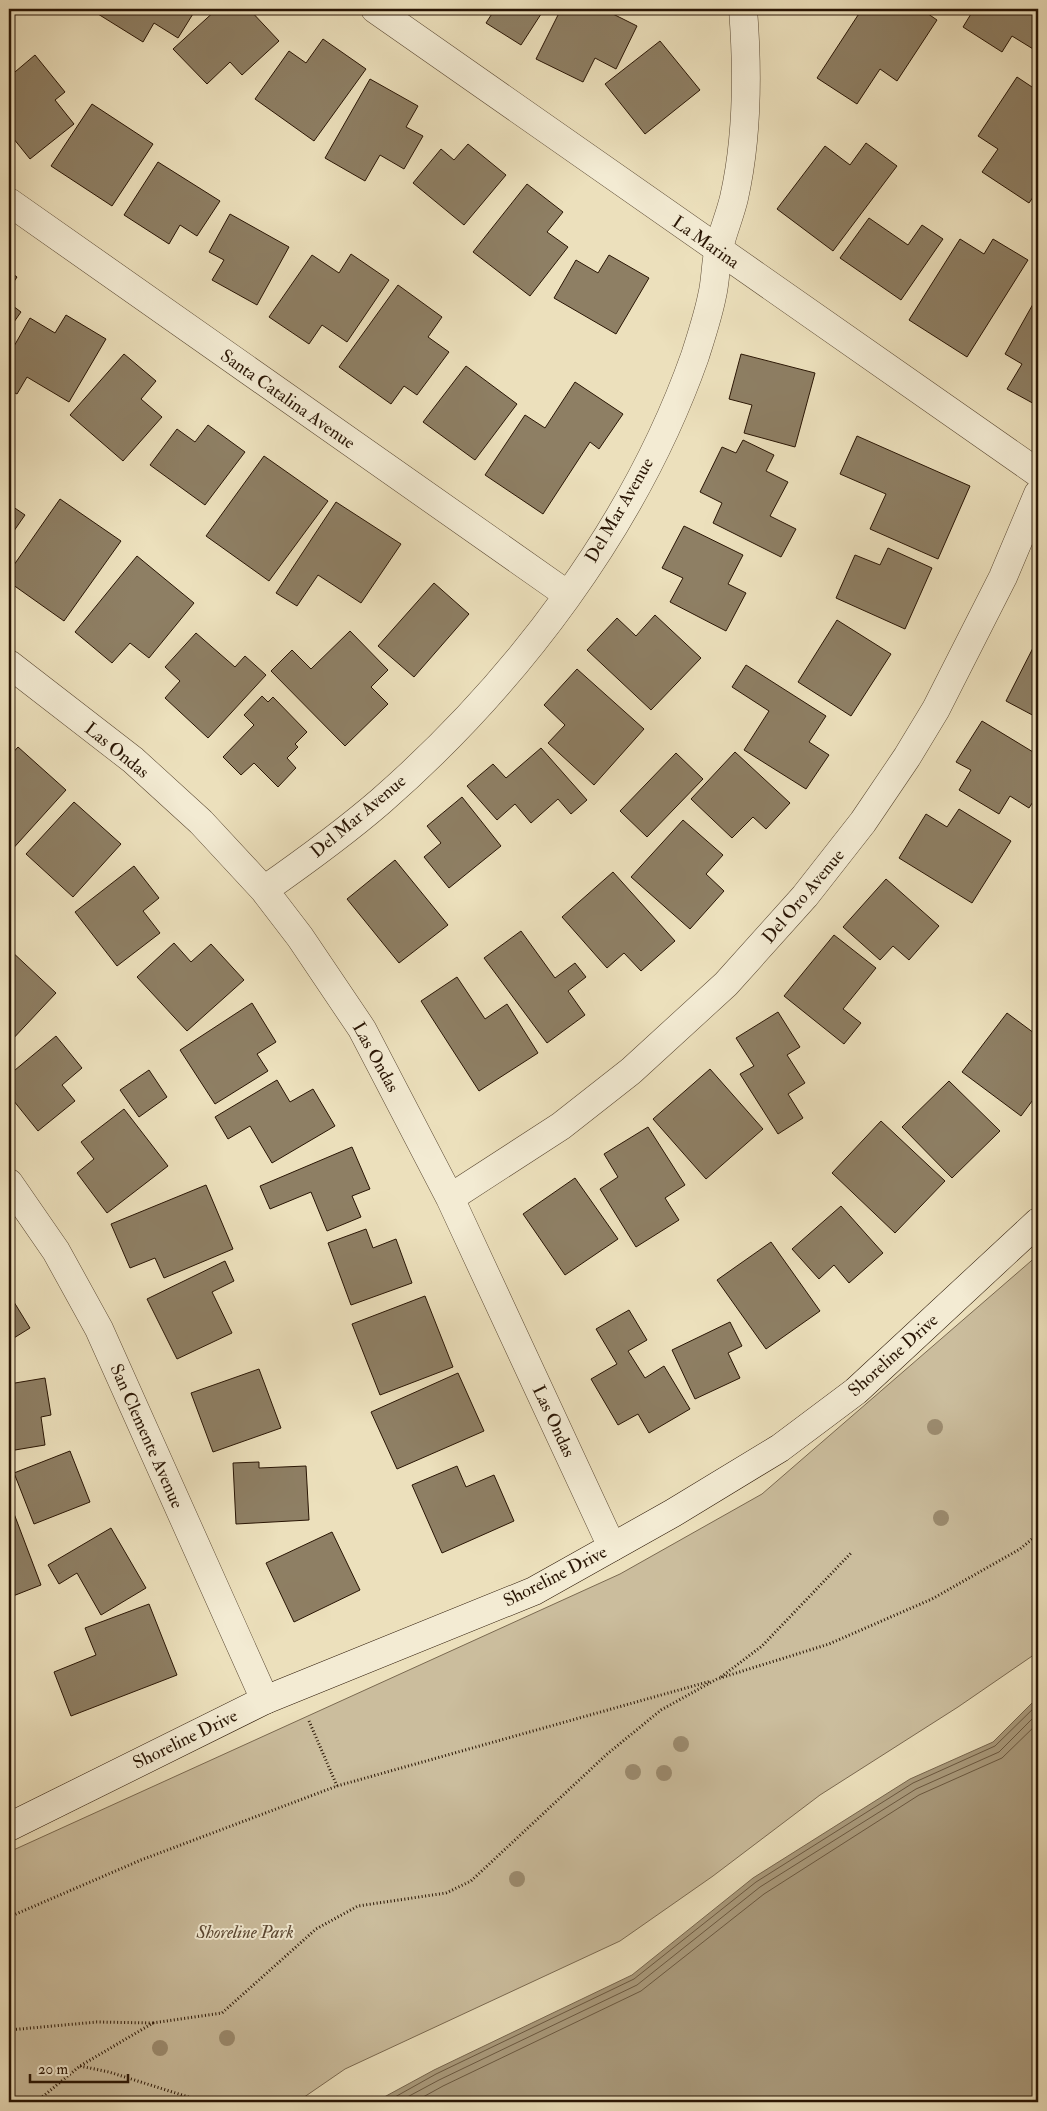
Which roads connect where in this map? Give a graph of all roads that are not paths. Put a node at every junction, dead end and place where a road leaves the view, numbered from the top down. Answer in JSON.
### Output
{"nodes":[{"id":1,"x":375,"y":9,"type":"edge"},
{"id":2,"x":743,"y":9,"type":"edge"},
{"id":3,"x":9,"y":202,"type":"edge"},
{"id":4,"x":718,"y":251,"type":"junction"},
{"id":5,"x":1038,"y":473,"type":"edge"},
{"id":6,"x":1038,"y":494,"type":"edge"},
{"id":7,"x":568,"y":595,"type":"junction"},
{"id":8,"x":9,"y":664,"type":"edge"},
{"id":9,"x":264,"y":890,"type":"junction"},
{"id":10,"x":9,"y":1183,"type":"edge"},
{"id":11,"x":450,"y":1198,"type":"junction"},
{"id":12,"x":1038,"y":1222,"type":"edge"},
{"id":13,"x":612,"y":1547,"type":"junction"},
{"id":14,"x":265,"y":1700,"type":"junction"},
{"id":15,"x":9,"y":1827,"type":"edge"}],
"edges":[{"from":1,"to":4,"type":"street","name":"La Marina"},
{"from":2,"to":4,"type":"street","name":"Del Mar Avenue"},
{"from":3,"to":7,"type":"street","name":"Santa Catalina Avenue"},
{"from":4,"to":5,"type":"street","name":"La Marina"},
{"from":4,"to":7,"type":"street","name":"Del Mar Avenue"},
{"from":6,"to":11,"type":"street","name":"Del Oro Avenue"},
{"from":7,"to":9,"type":"street","name":"Del Mar Avenue"},
{"from":8,"to":9,"type":"street","name":"Las Ondas"},
{"from":9,"to":11,"type":"street","name":"Las Ondas"},
{"from":10,"to":14,"type":"street","name":"San Clemente Avenue"},
{"from":11,"to":13,"type":"street","name":"Las Ondas"},
{"from":12,"to":13,"type":"street","name":"Shoreline Drive"},
{"from":13,"to":14,"type":"street","name":"Shoreline Drive"},
{"from":14,"to":15,"type":"street","name":"Shoreline Drive"}]}
